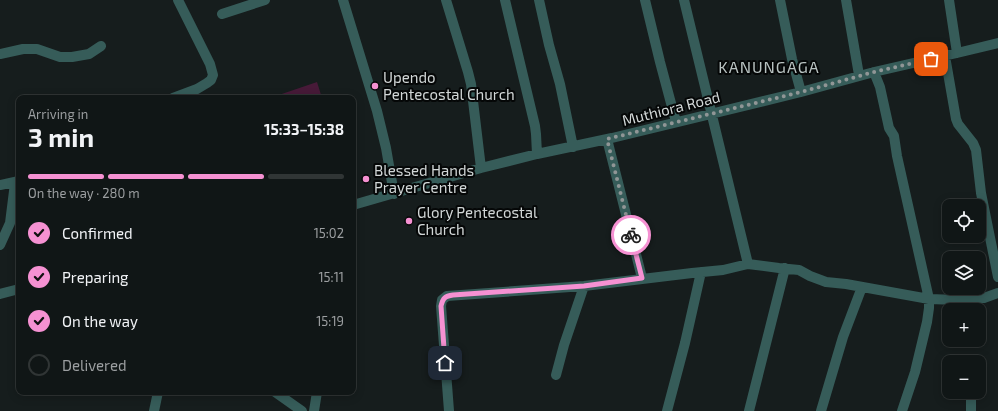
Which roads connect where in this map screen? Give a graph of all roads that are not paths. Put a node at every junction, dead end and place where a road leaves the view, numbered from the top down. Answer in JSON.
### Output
{"nodes":[{"id":1,"x":178,"y":0,"type":"edge"},
{"id":2,"x":265,"y":0,"type":"edge"},
{"id":3,"x":343,"y":0,"type":"edge"},
{"id":4,"x":446,"y":0,"type":"edge"},
{"id":5,"x":505,"y":0,"type":"edge"},
{"id":6,"x":539,"y":0,"type":"edge"},
{"id":7,"x":645,"y":0,"type":"edge"},
{"id":8,"x":684,"y":0,"type":"edge"},
{"id":9,"x":780,"y":0,"type":"edge"},
{"id":10,"x":846,"y":0,"type":"edge"},
{"id":11,"x":949,"y":0,"type":"edge"},
{"id":12,"x":222,"y":14,"type":"dead end"},
{"id":13,"x":998,"y":43,"type":"edge"},
{"id":14,"x":101,"y":46,"type":"dead end"},
{"id":15,"x":957,"y":53,"type":"junction"},
{"id":16,"x":0,"y":54,"type":"edge"},
{"id":17,"x":945,"y":56,"type":"junction"},
{"id":18,"x":874,"y":72,"type":"junction"},
{"id":19,"x":859,"y":75,"type":"junction"},
{"id":20,"x":801,"y":92,"type":"junction"},
{"id":21,"x":181,"y":95,"type":"edge"},
{"id":22,"x":711,"y":114,"type":"junction"},
{"id":23,"x":676,"y":122,"type":"junction"},
{"id":24,"x":607,"y":139,"type":"junction"},
{"id":25,"x":573,"y":147,"type":"junction"},
{"id":26,"x":537,"y":154,"type":"junction"},
{"id":27,"x":481,"y":168,"type":"junction"},
{"id":28,"x":16,"y":182,"type":"edge"},
{"id":29,"x":0,"y":185,"type":"edge"},
{"id":30,"x":16,"y":188,"type":"edge"},
{"id":31,"x":394,"y":194,"type":"junction"},
{"id":32,"x":356,"y":204,"type":"edge"},
{"id":33,"x":0,"y":245,"type":"edge"},
{"id":34,"x":748,"y":264,"type":"junction"},
{"id":35,"x":784,"y":268,"type":"junction"},
{"id":36,"x":701,"y":272,"type":"junction"},
{"id":37,"x":998,"y":277,"type":"edge"},
{"id":38,"x":642,"y":278,"type":"junction"},
{"id":39,"x":584,"y":286,"type":"junction"},
{"id":40,"x":862,"y":287,"type":"junction"},
{"id":41,"x":16,"y":290,"type":"edge"},
{"id":42,"x":998,"y":292,"type":"edge"},
{"id":43,"x":0,"y":294,"type":"edge"},
{"id":44,"x":929,"y":300,"type":"junction"},
{"id":45,"x":556,"y":375,"type":"dead end"},
{"id":46,"x":157,"y":395,"type":"edge"},
{"id":47,"x":279,"y":395,"type":"edge"},
{"id":48,"x":317,"y":395,"type":"edge"},
{"id":49,"x":971,"y":399,"type":"edge"},
{"id":50,"x":154,"y":411,"type":"edge"},
{"id":51,"x":302,"y":411,"type":"edge"},
{"id":52,"x":314,"y":411,"type":"edge"},
{"id":53,"x":449,"y":411,"type":"edge"},
{"id":54,"x":667,"y":411,"type":"edge"},
{"id":55,"x":749,"y":411,"type":"edge"},
{"id":56,"x":821,"y":411,"type":"edge"},
{"id":57,"x":902,"y":411,"type":"edge"},
{"id":58,"x":971,"y":411,"type":"edge"}],
"edges":[{"from":1,"to":21,"type":"street"},
{"from":2,"to":12,"type":"street"},
{"from":3,"to":31,"type":"street"},
{"from":4,"to":27,"type":"street"},
{"from":5,"to":26,"type":"street"},
{"from":6,"to":25,"type":"street"},
{"from":7,"to":23,"type":"street"},
{"from":8,"to":22,"type":"street"},
{"from":9,"to":20,"type":"street"},
{"from":10,"to":19,"type":"street"},
{"from":11,"to":15,"type":"street"},
{"from":13,"to":15,"type":"street","name":"Muthiora Road"},
{"from":14,"to":16,"type":"street"},
{"from":15,"to":17,"type":"street","name":"Muthiora Road"},
{"from":17,"to":18,"type":"street","name":"Muthiora Road"},
{"from":17,"to":37,"type":"street"},
{"from":18,"to":19,"type":"street","name":"Muthiora Road"},
{"from":18,"to":44,"type":"street"},
{"from":19,"to":20,"type":"street","name":"Muthiora Road"},
{"from":20,"to":22,"type":"street","name":"Muthiora Road"},
{"from":22,"to":23,"type":"street","name":"Muthiora Road"},
{"from":22,"to":34,"type":"street"},
{"from":23,"to":24,"type":"street","name":"Muthiora Road"},
{"from":24,"to":25,"type":"street","name":"Muthiora Road"},
{"from":24,"to":38,"type":"street"},
{"from":25,"to":26,"type":"street","name":"Muthiora Road"},
{"from":26,"to":27,"type":"street","name":"Muthiora Road"},
{"from":27,"to":31,"type":"street","name":"Muthiora Road"},
{"from":28,"to":29,"type":"street"},
{"from":30,"to":33,"type":"street"},
{"from":31,"to":32,"type":"street","name":"Muthiora Road"},
{"from":34,"to":35,"type":"street"},
{"from":34,"to":36,"type":"street"},
{"from":35,"to":40,"type":"street"},
{"from":35,"to":55,"type":"street"},
{"from":36,"to":38,"type":"street"},
{"from":36,"to":54,"type":"street"},
{"from":38,"to":39,"type":"street"},
{"from":39,"to":45,"type":"street"},
{"from":39,"to":53,"type":"street"},
{"from":40,"to":44,"type":"street"},
{"from":40,"to":56,"type":"street"},
{"from":41,"to":43,"type":"street"},
{"from":42,"to":44,"type":"street"},
{"from":44,"to":57,"type":"street"},
{"from":46,"to":50,"type":"street"},
{"from":47,"to":51,"type":"street"},
{"from":48,"to":52,"type":"street"},
{"from":49,"to":58,"type":"street"}]}
